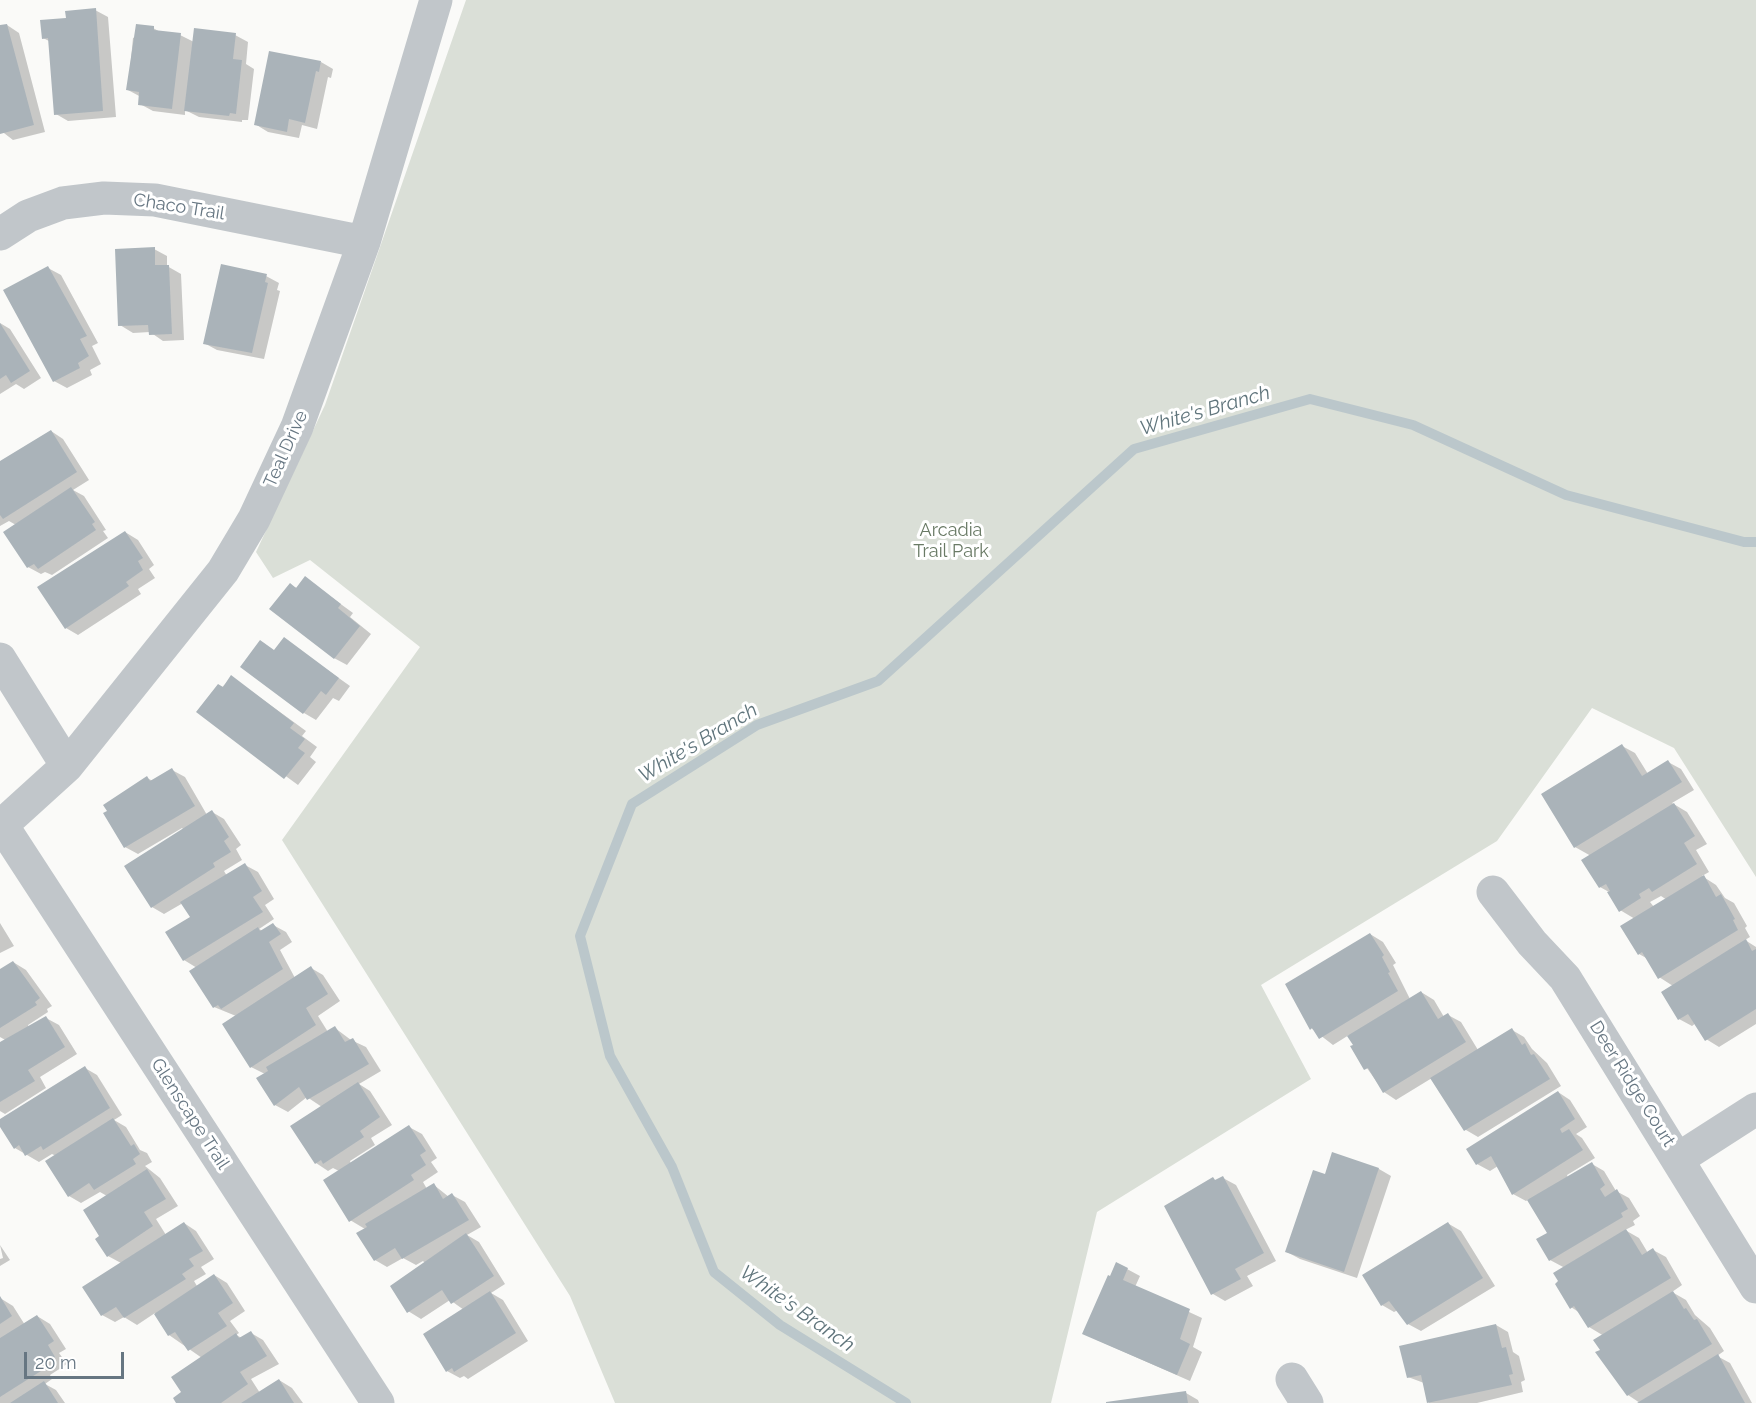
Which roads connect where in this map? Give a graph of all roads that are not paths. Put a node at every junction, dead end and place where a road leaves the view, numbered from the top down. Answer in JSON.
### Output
{"nodes":[{"id":1,"x":436,"y":0,"type":"edge"},
{"id":2,"x":0,"y":234,"type":"edge"},
{"id":3,"x":364,"y":242,"type":"junction"},
{"id":4,"x":0,"y":659,"type":"edge"},
{"id":5,"x":67,"y":766,"type":"junction"},
{"id":6,"x":1,"y":823,"type":"edge"},
{"id":7,"x":1493,"y":892,"type":"dead end"},
{"id":8,"x":1756,"y":1108,"type":"edge"},
{"id":9,"x":1678,"y":1159,"type":"junction"},
{"id":10,"x":1756,"y":1287,"type":"edge"},
{"id":11,"x":378,"y":1403,"type":"edge"}],
"edges":[{"from":1,"to":3,"type":"street","name":"Teal Drive"},
{"from":2,"to":3,"type":"street","name":"Chaco Trail"},
{"from":3,"to":5,"type":"street","name":"Teal Drive"},
{"from":4,"to":5,"type":"street"},
{"from":5,"to":6,"type":"street","name":"Teal Drive"},
{"from":6,"to":11,"type":"street","name":"Glenscape Trail"},
{"from":7,"to":9,"type":"street","name":"Deer Ridge Court"},
{"from":8,"to":9,"type":"street"},
{"from":9,"to":10,"type":"street","name":"Deer Ridge Court"}]}
